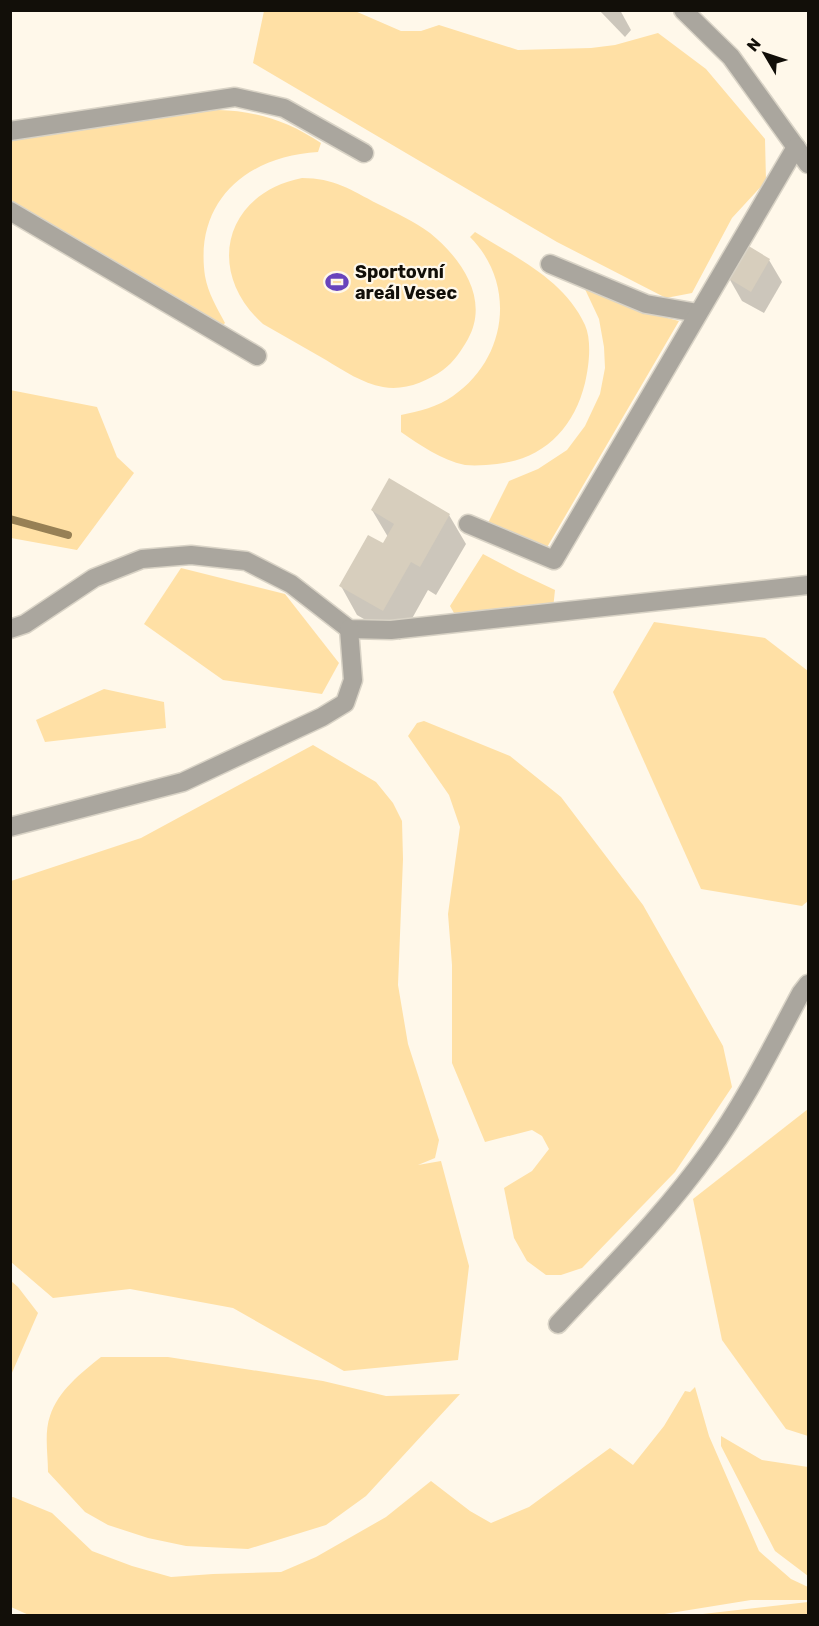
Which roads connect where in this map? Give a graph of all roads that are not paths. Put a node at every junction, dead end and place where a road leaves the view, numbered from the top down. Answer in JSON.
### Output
{"nodes":[{"id":1,"x":683,"y":10,"type":"edge"},
{"id":2,"x":10,"y":131,"type":"edge"},
{"id":3,"x":796,"y":147,"type":"junction"},
{"id":4,"x":364,"y":153,"type":"dead end"},
{"id":5,"x":808,"y":164,"type":"edge"},
{"id":6,"x":10,"y":211,"type":"edge"},
{"id":7,"x":550,"y":264,"type":"dead end"},
{"id":8,"x":698,"y":313,"type":"junction"},
{"id":9,"x":257,"y":356,"type":"dead end"},
{"id":10,"x":468,"y":524,"type":"dead end"},
{"id":11,"x":808,"y":585,"type":"edge"},
{"id":12,"x":10,"y":629,"type":"edge"},
{"id":13,"x":349,"y":629,"type":"junction"},
{"id":14,"x":10,"y":827,"type":"edge"},
{"id":15,"x":808,"y":984,"type":"edge"},
{"id":16,"x":558,"y":1324,"type":"dead end"}],
"edges":[{"from":1,"to":3,"type":"street"},
{"from":2,"to":4,"type":"street"},
{"from":3,"to":5,"type":"street"},
{"from":3,"to":8,"type":"street"},
{"from":6,"to":9,"type":"street"},
{"from":7,"to":8,"type":"street"},
{"from":8,"to":10,"type":"street"},
{"from":11,"to":13,"type":"street"},
{"from":12,"to":13,"type":"street"},
{"from":13,"to":14,"type":"street"},
{"from":15,"to":16,"type":"street"}]}
